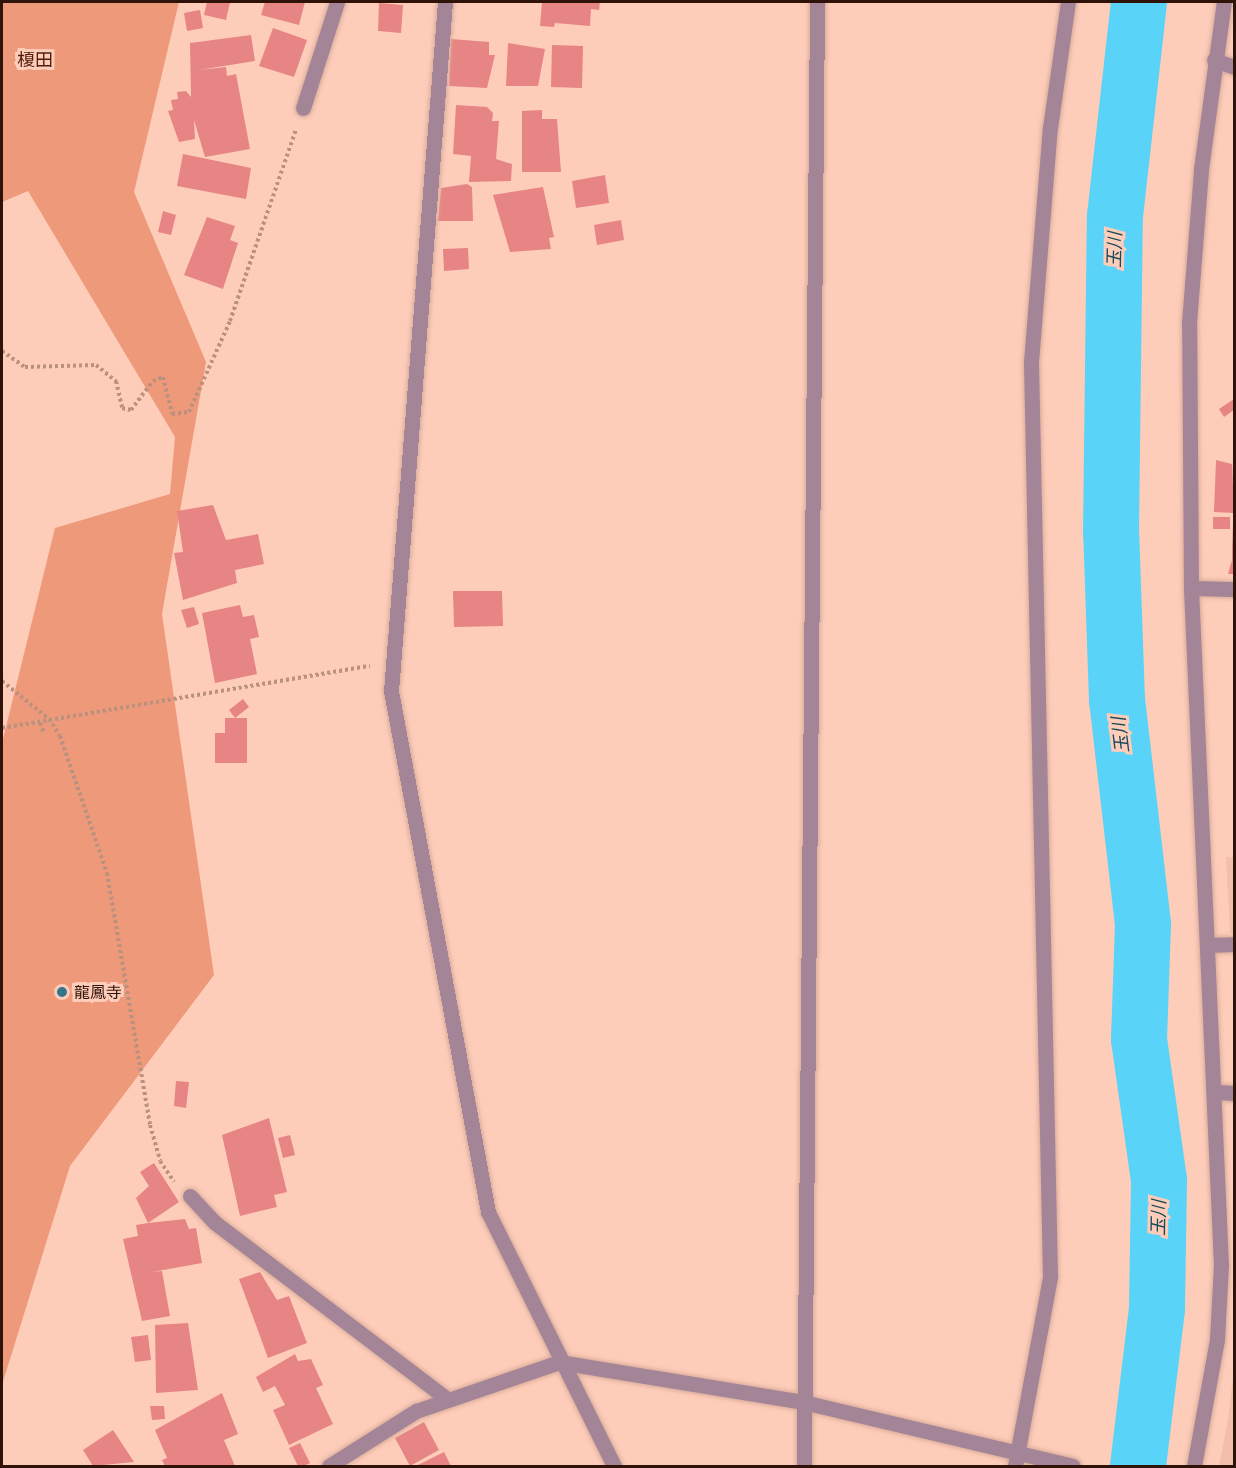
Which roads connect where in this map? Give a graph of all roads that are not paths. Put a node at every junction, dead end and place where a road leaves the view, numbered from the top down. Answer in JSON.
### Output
{"nodes":[{"id":1,"x":337,"y":2,"type":"edge"},
{"id":2,"x":446,"y":2,"type":"edge"},
{"id":3,"x":817,"y":2,"type":"edge"},
{"id":4,"x":1068,"y":2,"type":"edge"},
{"id":5,"x":1224,"y":2,"type":"edge"},
{"id":6,"x":1215,"y":60,"type":"junction"},
{"id":7,"x":1234,"y":67,"type":"edge"},
{"id":8,"x":303,"y":108,"type":"road end"},
{"id":9,"x":1191,"y":588,"type":"junction"},
{"id":10,"x":1234,"y":589,"type":"edge"},
{"id":11,"x":1234,"y":944,"type":"edge"},
{"id":12,"x":1209,"y":945,"type":"junction"},
{"id":13,"x":1217,"y":1092,"type":"junction"},
{"id":14,"x":1234,"y":1093,"type":"edge"},
{"id":15,"x":1227,"y":1188,"type":"edge"},
{"id":16,"x":190,"y":1196,"type":"road end"},
{"id":17,"x":559,"y":1362,"type":"junction"},
{"id":18,"x":447,"y":1399,"type":"junction"},
{"id":19,"x":804,"y":1402,"type":"junction"},
{"id":20,"x":1021,"y":1459,"type":"edge"},
{"id":21,"x":329,"y":1467,"type":"edge"},
{"id":22,"x":614,"y":1467,"type":"edge"},
{"id":23,"x":804,"y":1467,"type":"edge"},
{"id":24,"x":1073,"y":1467,"type":"edge"},
{"id":25,"x":1194,"y":1467,"type":"edge"}],
"edges":[{"from":1,"to":8,"type":"street"},
{"from":2,"to":17,"type":"street"},
{"from":3,"to":19,"type":"street"},
{"from":4,"to":20,"type":"street"},
{"from":5,"to":6,"type":"street"},
{"from":6,"to":7,"type":"street"},
{"from":6,"to":9,"type":"street"},
{"from":9,"to":10,"type":"street"},
{"from":9,"to":12,"type":"street"},
{"from":11,"to":12,"type":"street"},
{"from":12,"to":13,"type":"street"},
{"from":13,"to":14,"type":"street"},
{"from":13,"to":15,"type":"street"},
{"from":15,"to":25,"type":"street"},
{"from":16,"to":18,"type":"street"},
{"from":17,"to":18,"type":"street"},
{"from":17,"to":19,"type":"street"},
{"from":17,"to":22,"type":"street"},
{"from":18,"to":21,"type":"street"},
{"from":19,"to":20,"type":"street"},
{"from":19,"to":23,"type":"street"},
{"from":20,"to":24,"type":"street"}]}
